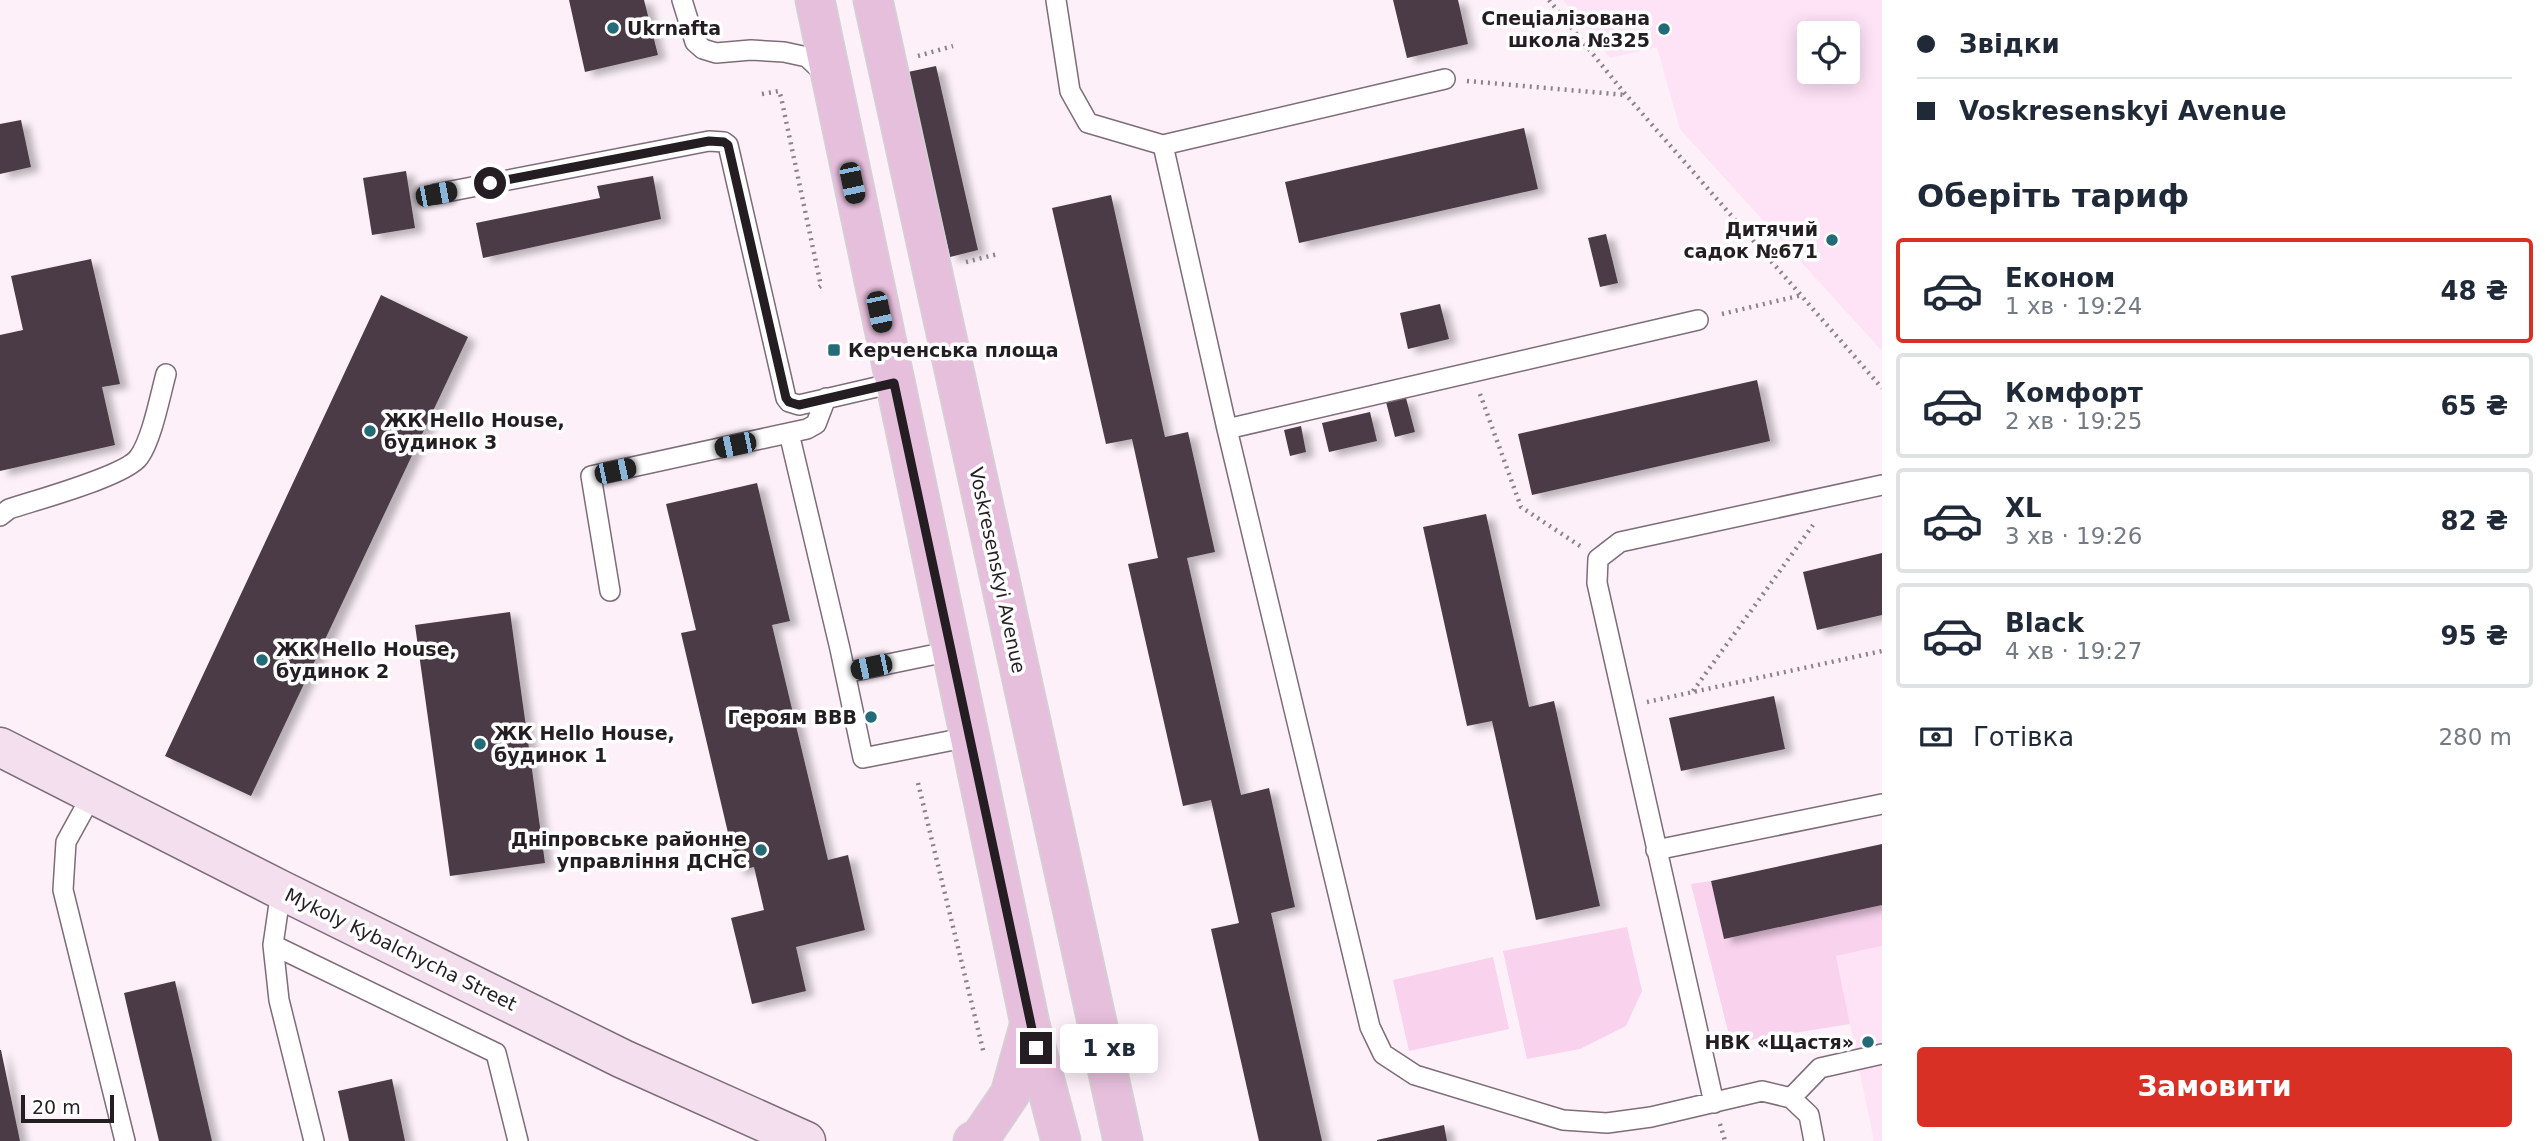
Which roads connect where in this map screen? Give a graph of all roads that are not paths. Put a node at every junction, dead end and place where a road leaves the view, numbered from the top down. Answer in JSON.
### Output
{"nodes":[{"id":1,"x":682,"y":0,"type":"edge"},
{"id":2,"x":815,"y":0,"type":"edge"},
{"id":3,"x":873,"y":0,"type":"edge"},
{"id":4,"x":1056,"y":0,"type":"edge"},
{"id":5,"x":830,"y":79,"type":"junction"},
{"id":6,"x":1445,"y":79,"type":"road end"},
{"id":7,"x":1163,"y":145,"type":"junction"},
{"id":8,"x":436,"y":194,"type":"dead end"},
{"id":9,"x":1698,"y":320,"type":"road end"},
{"id":10,"x":166,"y":374,"type":"dead end"},
{"id":11,"x":894,"y":383,"type":"junction"},
{"id":12,"x":827,"y":398,"type":"junction"},
{"id":13,"x":1227,"y":429,"type":"junction"},
{"id":14,"x":789,"y":433,"type":"junction"},
{"id":15,"x":1882,"y":485,"type":"edge"},
{"id":16,"x":0,"y":516,"type":"edge"},
{"id":17,"x":610,"y":591,"type":"dead end"},
{"id":18,"x":951,"y":651,"type":"junction"},
{"id":19,"x":845,"y":673,"type":"junction"},
{"id":20,"x":969,"y":737,"type":"junction"},
{"id":21,"x":0,"y":747,"type":"edge"},
{"id":22,"x":93,"y":793,"type":"junction"},
{"id":23,"x":1882,"y":804,"type":"edge"},
{"id":24,"x":1656,"y":850,"type":"junction"},
{"id":25,"x":281,"y":890,"type":"junction"},
{"id":26,"x":274,"y":945,"type":"junction"},
{"id":27,"x":1030,"y":1024,"type":"junction"},
{"id":28,"x":1882,"y":1054,"type":"edge"},
{"id":29,"x":1791,"y":1098,"type":"junction"},
{"id":30,"x":1714,"y":1103,"type":"junction"},
{"id":31,"x":125,"y":1141,"type":"edge"},
{"id":32,"x":314,"y":1141,"type":"edge"},
{"id":33,"x":518,"y":1141,"type":"edge"},
{"id":34,"x":806,"y":1141,"type":"edge"},
{"id":35,"x":974,"y":1141,"type":"edge"},
{"id":36,"x":1060,"y":1141,"type":"edge"},
{"id":37,"x":1123,"y":1141,"type":"edge"},
{"id":38,"x":1814,"y":1141,"type":"edge"}],
"edges":[{"from":1,"to":5,"type":"lane"},
{"from":2,"to":5,"type":"main road"},
{"from":3,"to":37,"type":"main road","name":"Voskresenskyi Avenue"},
{"from":4,"to":7,"type":"lane"},
{"from":5,"to":11,"type":"main road"},
{"from":6,"to":7,"type":"lane"},
{"from":7,"to":13,"type":"lane"},
{"from":8,"to":12,"type":"lane"},
{"from":9,"to":13,"type":"lane"},
{"from":10,"to":16,"type":"lane"},
{"from":11,"to":12,"type":"lane"},
{"from":11,"to":18,"type":"main road"},
{"from":12,"to":14,"type":"lane"},
{"from":13,"to":30,"type":"lane"},
{"from":14,"to":17,"type":"lane"},
{"from":14,"to":19,"type":"lane"},
{"from":15,"to":24,"type":"lane"},
{"from":18,"to":19,"type":"lane"},
{"from":18,"to":20,"type":"main road"},
{"from":19,"to":20,"type":"lane"},
{"from":20,"to":27,"type":"main road"},
{"from":21,"to":22,"type":"street","name":"Mykoly Kybalchycha Street"},
{"from":22,"to":25,"type":"street","name":"Mykoly Kybalchycha Street"},
{"from":22,"to":31,"type":"lane"},
{"from":23,"to":24,"type":"lane"},
{"from":24,"to":30,"type":"lane"},
{"from":25,"to":26,"type":"lane"},
{"from":25,"to":34,"type":"street","name":"Mykoly Kybalchycha Street"},
{"from":26,"to":32,"type":"lane"},
{"from":26,"to":33,"type":"lane"},
{"from":27,"to":35,"type":"main road"},
{"from":27,"to":36,"type":"main road"},
{"from":28,"to":29,"type":"lane"},
{"from":29,"to":30,"type":"lane"},
{"from":29,"to":38,"type":"lane"}]}
